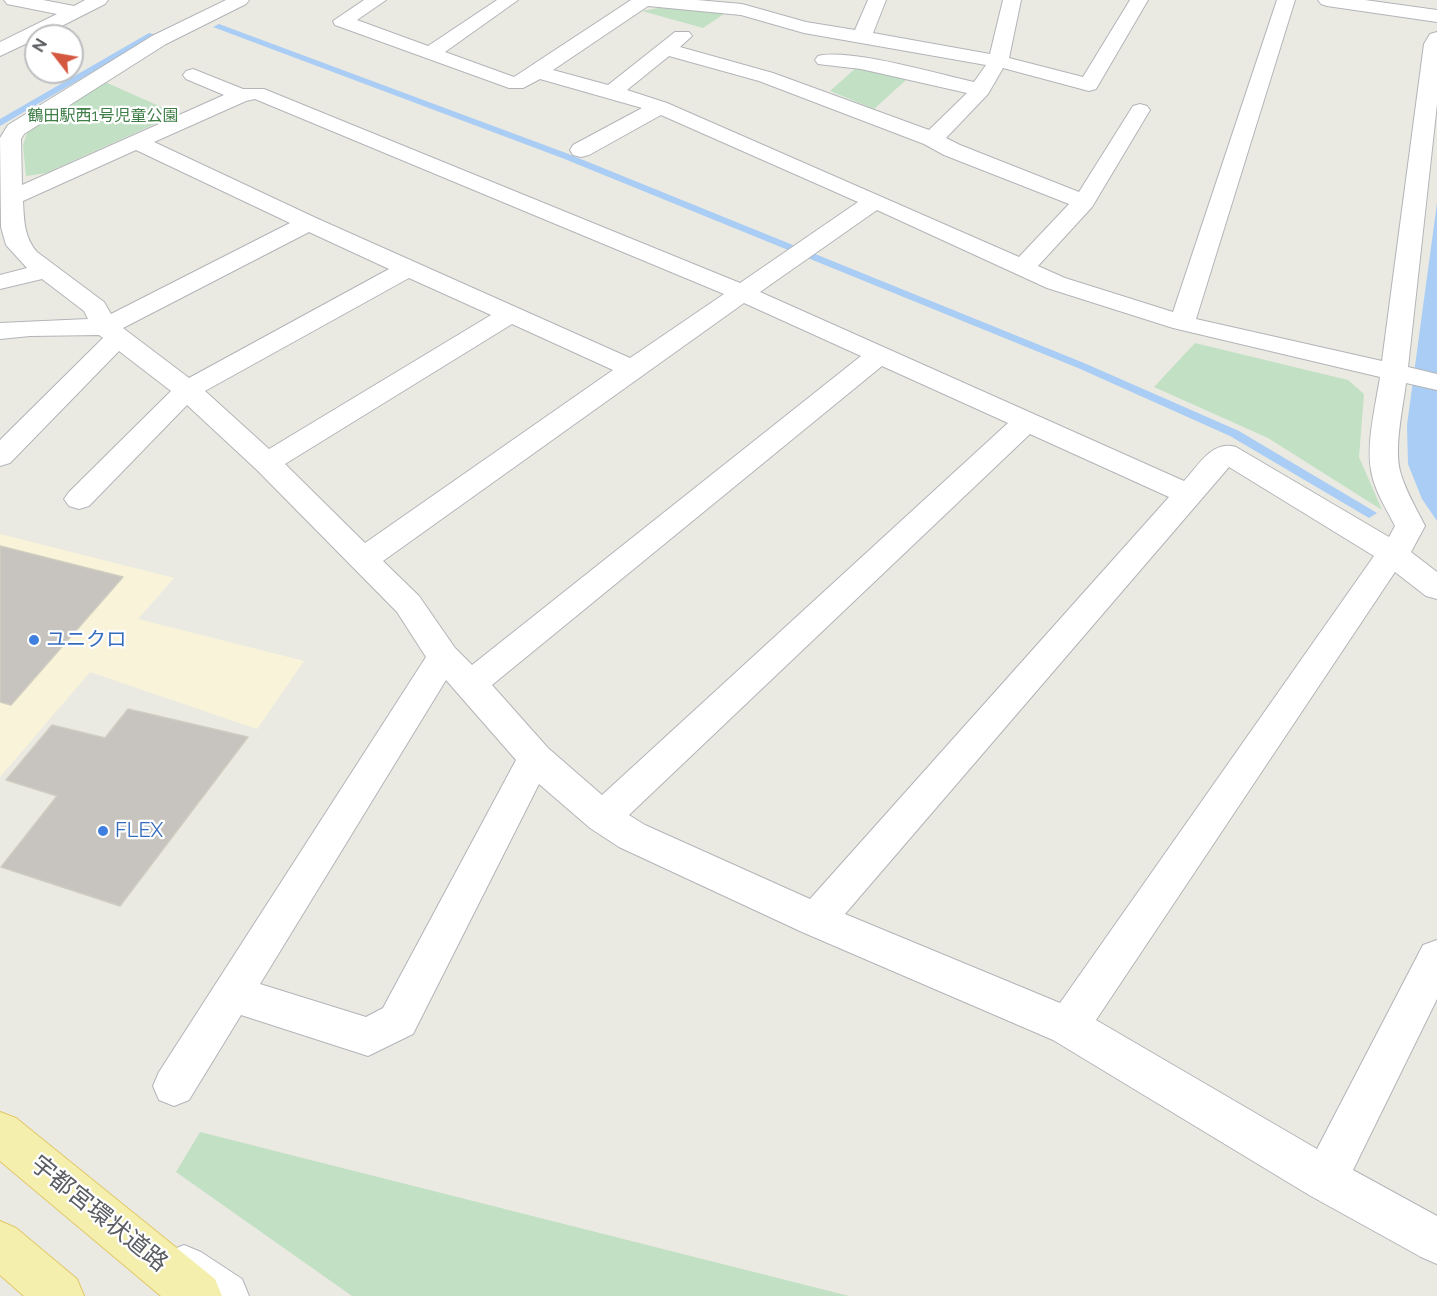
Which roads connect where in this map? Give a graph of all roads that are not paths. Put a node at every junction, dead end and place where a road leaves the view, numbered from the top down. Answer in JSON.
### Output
{"nodes":[{"id":1,"x":14,"y":0,"type":"edge"},
{"id":2,"x":99,"y":0,"type":"edge"},
{"id":3,"x":377,"y":0,"type":"edge"},
{"id":4,"x":509,"y":0,"type":"edge"},
{"id":5,"x":642,"y":0,"type":"edge"},
{"id":6,"x":877,"y":0,"type":"edge"},
{"id":7,"x":1012,"y":0,"type":"edge"},
{"id":8,"x":1139,"y":0,"type":"edge"},
{"id":9,"x":1286,"y":0,"type":"edge"},
{"id":10,"x":1327,"y":0,"type":"edge"},
{"id":11,"x":228,"y":2,"type":"edge"},
{"id":12,"x":745,"y":5,"type":"edge"},
{"id":13,"x":73,"y":11,"type":"junction"},
{"id":14,"x":1437,"y":16,"type":"edge"},
{"id":15,"x":686,"y":34,"type":"dead end"},
{"id":16,"x":862,"y":37,"type":"junction"},
{"id":17,"x":1437,"y":38,"type":"edge"},
{"id":18,"x":665,"y":49,"type":"junction"},
{"id":19,"x":0,"y":50,"type":"edge"},
{"id":20,"x":430,"y":53,"type":"junction"},
{"id":21,"x":825,"y":60,"type":"dead end"},
{"id":22,"x":998,"y":62,"type":"junction"},
{"id":23,"x":193,"y":75,"type":"dead end"},
{"id":24,"x":530,"y":76,"type":"junction"},
{"id":25,"x":981,"y":90,"type":"junction"},
{"id":26,"x":612,"y":92,"type":"junction"},
{"id":27,"x":241,"y":95,"type":"junction"},
{"id":28,"x":660,"y":107,"type":"junction"},
{"id":29,"x":1140,"y":110,"type":"dead end"},
{"id":30,"x":8,"y":130,"type":"edge"},
{"id":31,"x":932,"y":139,"type":"junction"},
{"id":32,"x":137,"y":142,"type":"junction"},
{"id":33,"x":581,"y":150,"type":"dead end"},
{"id":34,"x":7,"y":186,"type":"edge"},
{"id":35,"x":875,"y":201,"type":"junction"},
{"id":36,"x":1084,"y":202,"type":"junction"},
{"id":37,"x":308,"y":223,"type":"junction"},
{"id":38,"x":1024,"y":267,"type":"junction"},
{"id":39,"x":408,"y":268,"type":"junction"},
{"id":40,"x":45,"y":271,"type":"junction"},
{"id":41,"x":0,"y":282,"type":"edge"},
{"id":42,"x":742,"y":293,"type":"junction"},
{"id":43,"x":509,"y":315,"type":"junction"},
{"id":44,"x":1182,"y":322,"type":"junction"},
{"id":45,"x":0,"y":331,"type":"edge"},
{"id":46,"x":111,"y":332,"type":"junction"},
{"id":47,"x":879,"y":355,"type":"junction"},
{"id":48,"x":632,"y":369,"type":"junction"},
{"id":49,"x":1400,"y":374,"type":"junction"},
{"id":50,"x":1437,"y":382,"type":"edge"},
{"id":51,"x":187,"y":390,"type":"junction"},
{"id":52,"x":1028,"y":421,"type":"junction"},
{"id":53,"x":0,"y":458,"type":"edge"},
{"id":54,"x":267,"y":463,"type":"junction"},
{"id":55,"x":1188,"y":494,"type":"junction"},
{"id":56,"x":79,"y":499,"type":"dead end"},
{"id":57,"x":1392,"y":553,"type":"junction"},
{"id":58,"x":364,"y":559,"type":"junction"},
{"id":59,"x":1437,"y":588,"type":"edge"},
{"id":60,"x":443,"y":657,"type":"junction"},
{"id":61,"x":471,"y":684,"type":"junction"},
{"id":62,"x":535,"y":758,"type":"junction"},
{"id":63,"x":603,"y":817,"type":"junction"},
{"id":64,"x":816,"y":920,"type":"junction"},
{"id":65,"x":1437,"y":957,"type":"edge"},
{"id":66,"x":233,"y":994,"type":"junction"},
{"id":67,"x":1068,"y":1026,"type":"junction"},
{"id":68,"x":174,"y":1086,"type":"dead end"},
{"id":69,"x":0,"y":1133,"type":"edge"},
{"id":70,"x":1325,"y":1179,"type":"junction"},
{"id":71,"x":102,"y":1215,"type":"junction"},
{"id":72,"x":1437,"y":1241,"type":"edge"},
{"id":73,"x":0,"y":1244,"type":"edge"},
{"id":74,"x":54,"y":1291,"type":"edge"},
{"id":75,"x":198,"y":1296,"type":"edge"},
{"id":76,"x":225,"y":1296,"type":"edge"}],
"edges":[{"from":1,"to":13,"type":"street"},
{"from":2,"to":13,"type":"street"},
{"from":3,"to":20,"type":"street"},
{"from":4,"to":20,"type":"street"},
{"from":5,"to":12,"type":"street"},
{"from":5,"to":24,"type":"street"},
{"from":6,"to":16,"type":"street"},
{"from":7,"to":22,"type":"street"},
{"from":8,"to":22,"type":"street"},
{"from":9,"to":44,"type":"street"},
{"from":10,"to":14,"type":"street"},
{"from":11,"to":30,"type":"street"},
{"from":12,"to":16,"type":"street"},
{"from":13,"to":19,"type":"street"},
{"from":15,"to":18,"type":"street"},
{"from":16,"to":22,"type":"street"},
{"from":17,"to":49,"type":"street"},
{"from":18,"to":26,"type":"street"},
{"from":18,"to":31,"type":"street"},
{"from":20,"to":24,"type":"street"},
{"from":21,"to":25,"type":"street"},
{"from":22,"to":25,"type":"street"},
{"from":23,"to":27,"type":"street"},
{"from":24,"to":26,"type":"street"},
{"from":25,"to":31,"type":"street"},
{"from":26,"to":28,"type":"street"},
{"from":27,"to":32,"type":"street"},
{"from":27,"to":42,"type":"street"},
{"from":28,"to":33,"type":"street"},
{"from":28,"to":35,"type":"street"},
{"from":29,"to":36,"type":"street"},
{"from":30,"to":34,"type":"street"},
{"from":31,"to":36,"type":"street"},
{"from":32,"to":34,"type":"street"},
{"from":32,"to":37,"type":"street"},
{"from":34,"to":40,"type":"street"},
{"from":35,"to":38,"type":"street"},
{"from":35,"to":42,"type":"street"},
{"from":36,"to":38,"type":"street"},
{"from":37,"to":39,"type":"street"},
{"from":37,"to":46,"type":"street"},
{"from":38,"to":44,"type":"street"},
{"from":39,"to":43,"type":"street"},
{"from":39,"to":51,"type":"street"},
{"from":40,"to":41,"type":"street"},
{"from":40,"to":46,"type":"street"},
{"from":42,"to":47,"type":"street"},
{"from":42,"to":48,"type":"street"},
{"from":43,"to":48,"type":"street"},
{"from":43,"to":54,"type":"street"},
{"from":44,"to":49,"type":"street"},
{"from":45,"to":46,"type":"street"},
{"from":46,"to":51,"type":"street"},
{"from":46,"to":53,"type":"street"},
{"from":47,"to":52,"type":"street"},
{"from":47,"to":61,"type":"street"},
{"from":48,"to":58,"type":"street"},
{"from":49,"to":50,"type":"street"},
{"from":49,"to":57,"type":"street"},
{"from":51,"to":54,"type":"street"},
{"from":51,"to":56,"type":"street"},
{"from":52,"to":55,"type":"street"},
{"from":52,"to":63,"type":"street"},
{"from":54,"to":58,"type":"street"},
{"from":55,"to":57,"type":"street"},
{"from":55,"to":64,"type":"street"},
{"from":57,"to":59,"type":"street"},
{"from":57,"to":67,"type":"street"},
{"from":58,"to":60,"type":"street"},
{"from":60,"to":61,"type":"street"},
{"from":60,"to":66,"type":"street"},
{"from":61,"to":62,"type":"street"},
{"from":62,"to":63,"type":"street"},
{"from":62,"to":66,"type":"street"},
{"from":63,"to":64,"type":"street"},
{"from":64,"to":67,"type":"street"},
{"from":65,"to":70,"type":"street"},
{"from":66,"to":68,"type":"street"},
{"from":67,"to":70,"type":"street"},
{"from":69,"to":71,"type":"main road","name":"宇都宮環状道路"},
{"from":70,"to":72,"type":"street"},
{"from":71,"to":75,"type":"main road","name":"宇都宮環状道路"},
{"from":71,"to":76,"type":"street"},
{"from":73,"to":74,"type":"main road"}]}
